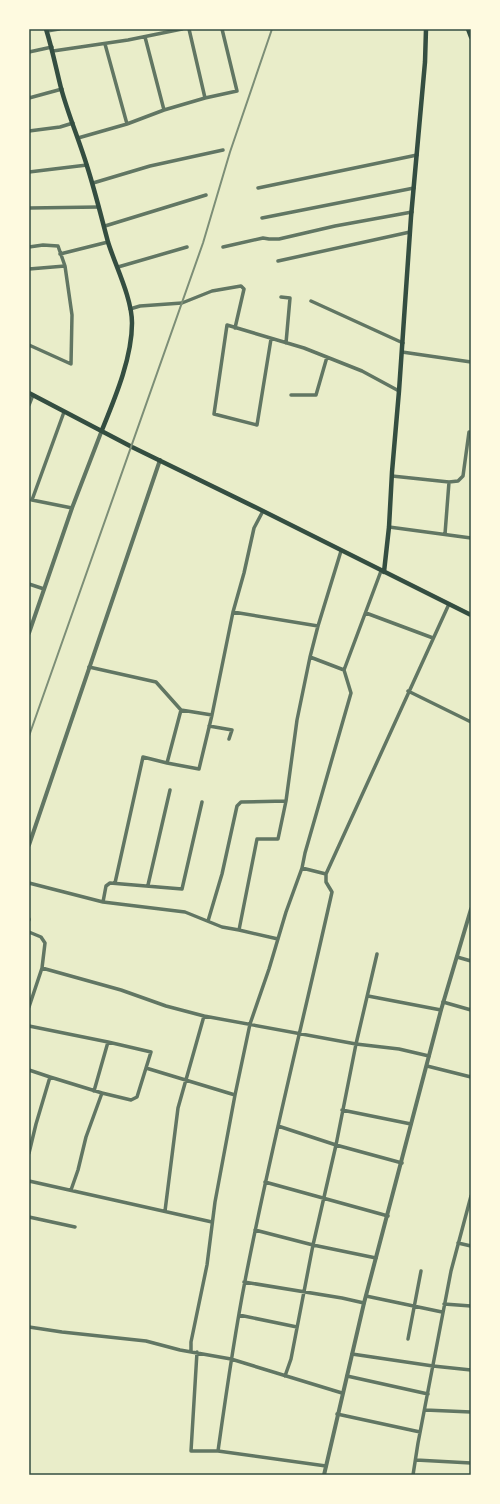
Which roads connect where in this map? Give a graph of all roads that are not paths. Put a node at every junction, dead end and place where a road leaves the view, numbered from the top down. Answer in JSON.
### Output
{"nodes":[{"id":1,"x":59,"y":29,"type":"edge"},
{"id":2,"x":182,"y":29,"type":"edge"},
{"id":3,"x":189,"y":29,"type":"edge"},
{"id":4,"x":222,"y":29,"type":"edge"},
{"id":5,"x":426,"y":29,"type":"edge"},
{"id":6,"x":468,"y":29,"type":"edge"},
{"id":7,"x":47,"y":30,"type":"edge"},
{"id":8,"x":145,"y":37,"type":"junction"},
{"id":9,"x":471,"y":37,"type":"edge"},
{"id":10,"x":105,"y":44,"type":"junction"},
{"id":11,"x":52,"y":49,"type":"junction"},
{"id":12,"x":29,"y":52,"type":"edge"},
{"id":13,"x":62,"y":89,"type":"junction"},
{"id":14,"x":29,"y":98,"type":"edge"},
{"id":15,"x":205,"y":98,"type":"junction"},
{"id":16,"x":164,"y":110,"type":"junction"},
{"id":17,"x":73,"y":123,"type":"junction"},
{"id":18,"x":127,"y":124,"type":"junction"},
{"id":19,"x":29,"y":131,"type":"edge"},
{"id":20,"x":78,"y":138,"type":"junction"},
{"id":21,"x":223,"y":150,"type":"dead end"},
{"id":22,"x":417,"y":155,"type":"junction"},
{"id":23,"x":87,"y":165,"type":"junction"},
{"id":24,"x":29,"y":172,"type":"edge"},
{"id":25,"x":93,"y":183,"type":"junction"},
{"id":26,"x":258,"y":188,"type":"dead end"},
{"id":27,"x":414,"y":188,"type":"junction"},
{"id":28,"x":206,"y":195,"type":"dead end"},
{"id":29,"x":99,"y":207,"type":"junction"},
{"id":30,"x":29,"y":208,"type":"edge"},
{"id":31,"x":412,"y":212,"type":"junction"},
{"id":32,"x":262,"y":218,"type":"dead end"},
{"id":33,"x":105,"y":226,"type":"junction"},
{"id":34,"x":410,"y":232,"type":"junction"},
{"id":35,"x":108,"y":242,"type":"junction"},
{"id":36,"x":223,"y":246,"type":"dead end"},
{"id":37,"x":29,"y":247,"type":"edge"},
{"id":38,"x":188,"y":247,"type":"dead end"},
{"id":39,"x":60,"y":254,"type":"junction"},
{"id":40,"x":278,"y":261,"type":"dead end"},
{"id":41,"x":65,"y":266,"type":"junction"},
{"id":42,"x":118,"y":267,"type":"junction"},
{"id":43,"x":29,"y":269,"type":"edge"},
{"id":44,"x":281,"y":297,"type":"dead end"},
{"id":45,"x":311,"y":301,"type":"dead end"},
{"id":46,"x":130,"y":309,"type":"junction"},
{"id":47,"x":234,"y":328,"type":"junction"},
{"id":48,"x":272,"y":339,"type":"junction"},
{"id":49,"x":286,"y":343,"type":"junction"},
{"id":50,"x":403,"y":343,"type":"junction"},
{"id":51,"x":29,"y":345,"type":"edge"},
{"id":52,"x":402,"y":352,"type":"junction"},
{"id":53,"x":327,"y":357,"type":"junction"},
{"id":54,"x":471,"y":362,"type":"edge"},
{"id":55,"x":399,"y":391,"type":"junction"},
{"id":56,"x":31,"y":394,"type":"edge"},
{"id":57,"x":292,"y":395,"type":"dead end"},
{"id":58,"x":29,"y":405,"type":"edge"},
{"id":59,"x":64,"y":412,"type":"junction"},
{"id":60,"x":102,"y":430,"type":"junction"},
{"id":61,"x":469,"y":432,"type":"dead end"},
{"id":62,"x":160,"y":460,"type":"junction"},
{"id":63,"x":392,"y":476,"type":"junction"},
{"id":64,"x":449,"y":482,"type":"junction"},
{"id":65,"x":31,"y":500,"type":"edge"},
{"id":66,"x":72,"y":508,"type":"junction"},
{"id":67,"x":263,"y":511,"type":"junction"},
{"id":68,"x":389,"y":527,"type":"junction"},
{"id":69,"x":445,"y":534,"type":"junction"},
{"id":70,"x":471,"y":538,"type":"edge"},
{"id":71,"x":340,"y":551,"type":"junction"},
{"id":72,"x":382,"y":572,"type":"junction"},
{"id":73,"x":29,"y":584,"type":"edge"},
{"id":74,"x":44,"y":589,"type":"junction"},
{"id":75,"x":449,"y":604,"type":"junction"},
{"id":76,"x":234,"y":612,"type":"junction"},
{"id":77,"x":366,"y":613,"type":"junction"},
{"id":78,"x":471,"y":615,"type":"edge"},
{"id":79,"x":318,"y":626,"type":"junction"},
{"id":80,"x":29,"y":633,"type":"edge"},
{"id":81,"x":434,"y":638,"type":"junction"},
{"id":82,"x":310,"y":657,"type":"junction"},
{"id":83,"x":89,"y":667,"type":"junction"},
{"id":84,"x":344,"y":670,"type":"junction"},
{"id":85,"x":408,"y":691,"type":"junction"},
{"id":86,"x":181,"y":710,"type":"junction"},
{"id":87,"x":212,"y":715,"type":"junction"},
{"id":88,"x":471,"y":722,"type":"edge"},
{"id":89,"x":209,"y":726,"type":"junction"},
{"id":90,"x":229,"y":739,"type":"dead end"},
{"id":91,"x":167,"y":763,"type":"junction"},
{"id":92,"x":170,"y":790,"type":"dead end"},
{"id":93,"x":286,"y":801,"type":"junction"},
{"id":94,"x":202,"y":802,"type":"dead end"},
{"id":95,"x":29,"y":845,"type":"edge"},
{"id":96,"x":302,"y":868,"type":"junction"},
{"id":97,"x":326,"y":874,"type":"junction"},
{"id":98,"x":29,"y":883,"type":"edge"},
{"id":99,"x":115,"y":883,"type":"junction"},
{"id":100,"x":148,"y":886,"type":"junction"},
{"id":101,"x":103,"y":902,"type":"junction"},
{"id":102,"x":471,"y":909,"type":"edge"},
{"id":103,"x":208,"y":922,"type":"junction"},
{"id":104,"x":239,"y":930,"type":"junction"},
{"id":105,"x":29,"y":932,"type":"edge"},
{"id":106,"x":278,"y":939,"type":"junction"},
{"id":107,"x":377,"y":954,"type":"dead end"},
{"id":108,"x":457,"y":957,"type":"junction"},
{"id":109,"x":471,"y":961,"type":"edge"},
{"id":110,"x":42,"y":968,"type":"junction"},
{"id":111,"x":368,"y":996,"type":"junction"},
{"id":112,"x":443,"y":1002,"type":"junction"},
{"id":113,"x":29,"y":1007,"type":"edge"},
{"id":114,"x":441,"y":1010,"type":"junction"},
{"id":115,"x":471,"y":1010,"type":"edge"},
{"id":116,"x":204,"y":1016,"type":"junction"},
{"id":117,"x":250,"y":1024,"type":"junction"},
{"id":118,"x":29,"y":1026,"type":"edge"},
{"id":119,"x":299,"y":1033,"type":"junction"},
{"id":120,"x":108,"y":1042,"type":"junction"},
{"id":121,"x":356,"y":1044,"type":"junction"},
{"id":122,"x":429,"y":1056,"type":"junction"},
{"id":123,"x":427,"y":1066,"type":"junction"},
{"id":124,"x":146,"y":1068,"type":"junction"},
{"id":125,"x":29,"y":1070,"type":"edge"},
{"id":126,"x":50,"y":1077,"type":"junction"},
{"id":127,"x":471,"y":1077,"type":"edge"},
{"id":128,"x":186,"y":1081,"type":"junction"},
{"id":129,"x":94,"y":1091,"type":"junction"},
{"id":130,"x":102,"y":1093,"type":"junction"},
{"id":131,"x":235,"y":1094,"type":"junction"},
{"id":132,"x":342,"y":1110,"type":"junction"},
{"id":133,"x":411,"y":1124,"type":"junction"},
{"id":134,"x":278,"y":1126,"type":"junction"},
{"id":135,"x":336,"y":1145,"type":"junction"},
{"id":136,"x":29,"y":1153,"type":"edge"},
{"id":137,"x":402,"y":1163,"type":"junction"},
{"id":138,"x":29,"y":1181,"type":"edge"},
{"id":139,"x":265,"y":1182,"type":"junction"},
{"id":140,"x":71,"y":1190,"type":"junction"},
{"id":141,"x":471,"y":1196,"type":"edge"},
{"id":142,"x":323,"y":1199,"type":"junction"},
{"id":143,"x":165,"y":1211,"type":"junction"},
{"id":144,"x":29,"y":1216,"type":"edge"},
{"id":145,"x":388,"y":1216,"type":"junction"},
{"id":146,"x":212,"y":1222,"type":"junction"},
{"id":147,"x":75,"y":1227,"type":"dead end"},
{"id":148,"x":255,"y":1230,"type":"junction"},
{"id":149,"x":458,"y":1243,"type":"junction"},
{"id":150,"x":313,"y":1245,"type":"junction"},
{"id":151,"x":471,"y":1246,"type":"edge"},
{"id":152,"x":376,"y":1258,"type":"junction"},
{"id":153,"x":421,"y":1271,"type":"dead end"},
{"id":154,"x":244,"y":1282,"type":"junction"},
{"id":155,"x":304,"y":1292,"type":"junction"},
{"id":156,"x":366,"y":1296,"type":"junction"},
{"id":157,"x":364,"y":1303,"type":"junction"},
{"id":158,"x":444,"y":1304,"type":"junction"},
{"id":159,"x":414,"y":1306,"type":"junction"},
{"id":160,"x":471,"y":1306,"type":"edge"},
{"id":161,"x":442,"y":1312,"type":"junction"},
{"id":162,"x":239,"y":1315,"type":"junction"},
{"id":163,"x":29,"y":1326,"type":"edge"},
{"id":164,"x":297,"y":1327,"type":"junction"},
{"id":165,"x":408,"y":1339,"type":"dead end"},
{"id":166,"x":191,"y":1351,"type":"junction"},
{"id":167,"x":197,"y":1352,"type":"junction"},
{"id":168,"x":352,"y":1354,"type":"junction"},
{"id":169,"x":231,"y":1359,"type":"junction"},
{"id":170,"x":433,"y":1366,"type":"junction"},
{"id":171,"x":471,"y":1370,"type":"edge"},
{"id":172,"x":286,"y":1376,"type":"junction"},
{"id":173,"x":347,"y":1376,"type":"junction"},
{"id":174,"x":342,"y":1393,"type":"junction"},
{"id":175,"x":428,"y":1394,"type":"junction"},
{"id":176,"x":425,"y":1410,"type":"junction"},
{"id":177,"x":471,"y":1412,"type":"edge"},
{"id":178,"x":337,"y":1414,"type":"junction"},
{"id":179,"x":420,"y":1432,"type":"junction"},
{"id":180,"x":218,"y":1451,"type":"junction"},
{"id":181,"x":416,"y":1460,"type":"junction"},
{"id":182,"x":471,"y":1463,"type":"edge"},
{"id":183,"x":326,"y":1466,"type":"junction"},
{"id":184,"x":324,"y":1475,"type":"edge"},
{"id":185,"x":413,"y":1475,"type":"edge"}],
"edges":[{"from":1,"to":7,"type":"street"},
{"from":2,"to":8,"type":"street"},
{"from":3,"to":15,"type":"street"},
{"from":4,"to":15,"type":"street"},
{"from":5,"to":22,"type":"main road"},
{"from":6,"to":9,"type":"main road"},
{"from":7,"to":11,"type":"main road"},
{"from":8,"to":10,"type":"street"},
{"from":8,"to":16,"type":"street"},
{"from":10,"to":11,"type":"street"},
{"from":10,"to":18,"type":"street"},
{"from":11,"to":12,"type":"street"},
{"from":11,"to":13,"type":"main road"},
{"from":13,"to":14,"type":"street"},
{"from":13,"to":17,"type":"main road"},
{"from":15,"to":16,"type":"street"},
{"from":16,"to":18,"type":"street"},
{"from":17,"to":19,"type":"street"},
{"from":17,"to":20,"type":"main road"},
{"from":18,"to":20,"type":"street"},
{"from":20,"to":23,"type":"main road"},
{"from":21,"to":25,"type":"street"},
{"from":22,"to":26,"type":"street"},
{"from":22,"to":27,"type":"main road"},
{"from":23,"to":24,"type":"street"},
{"from":23,"to":25,"type":"main road"},
{"from":25,"to":29,"type":"main road"},
{"from":27,"to":31,"type":"main road"},
{"from":27,"to":32,"type":"street"},
{"from":28,"to":33,"type":"street"},
{"from":29,"to":30,"type":"street"},
{"from":29,"to":33,"type":"main road"},
{"from":31,"to":34,"type":"main road"},
{"from":31,"to":36,"type":"street"},
{"from":33,"to":35,"type":"main road"},
{"from":34,"to":40,"type":"street"},
{"from":34,"to":50,"type":"main road"},
{"from":35,"to":39,"type":"street"},
{"from":35,"to":42,"type":"main road"},
{"from":37,"to":39,"type":"street"},
{"from":38,"to":42,"type":"street"},
{"from":39,"to":41,"type":"street"},
{"from":41,"to":43,"type":"street"},
{"from":41,"to":51,"type":"street"},
{"from":42,"to":46,"type":"main road"},
{"from":44,"to":49,"type":"street"},
{"from":45,"to":50,"type":"street"},
{"from":46,"to":47,"type":"street"},
{"from":46,"to":60,"type":"main road"},
{"from":47,"to":48,"type":"street"},
{"from":47,"to":48,"type":"street"},
{"from":48,"to":49,"type":"street"},
{"from":49,"to":53,"type":"street"},
{"from":50,"to":52,"type":"main road"},
{"from":52,"to":54,"type":"street"},
{"from":52,"to":55,"type":"main road"},
{"from":53,"to":55,"type":"street"},
{"from":53,"to":57,"type":"street"},
{"from":55,"to":63,"type":"main road"},
{"from":56,"to":58,"type":"street"},
{"from":56,"to":59,"type":"main road"},
{"from":59,"to":60,"type":"main road"},
{"from":59,"to":65,"type":"street"},
{"from":60,"to":62,"type":"main road"},
{"from":60,"to":66,"type":"street"},
{"from":61,"to":64,"type":"street"},
{"from":62,"to":67,"type":"main road"},
{"from":62,"to":83,"type":"street"},
{"from":63,"to":64,"type":"street"},
{"from":63,"to":68,"type":"main road"},
{"from":64,"to":69,"type":"street"},
{"from":65,"to":66,"type":"street"},
{"from":66,"to":74,"type":"street"},
{"from":67,"to":71,"type":"main road"},
{"from":67,"to":76,"type":"street"},
{"from":68,"to":69,"type":"street"},
{"from":68,"to":72,"type":"main road"},
{"from":69,"to":70,"type":"street"},
{"from":71,"to":72,"type":"main road"},
{"from":71,"to":79,"type":"street"},
{"from":72,"to":75,"type":"main road"},
{"from":72,"to":77,"type":"street"},
{"from":73,"to":74,"type":"street"},
{"from":74,"to":80,"type":"street"},
{"from":75,"to":78,"type":"main road"},
{"from":75,"to":81,"type":"street"},
{"from":76,"to":79,"type":"street"},
{"from":76,"to":87,"type":"street"},
{"from":77,"to":81,"type":"street"},
{"from":77,"to":84,"type":"street"},
{"from":79,"to":82,"type":"street"},
{"from":81,"to":85,"type":"street"},
{"from":82,"to":84,"type":"street"},
{"from":82,"to":93,"type":"street"},
{"from":83,"to":86,"type":"street"},
{"from":83,"to":95,"type":"street"},
{"from":84,"to":96,"type":"street"},
{"from":85,"to":88,"type":"street"},
{"from":85,"to":97,"type":"street"},
{"from":86,"to":87,"type":"street"},
{"from":86,"to":91,"type":"street"},
{"from":87,"to":89,"type":"street"},
{"from":89,"to":90,"type":"street"},
{"from":89,"to":91,"type":"street"},
{"from":91,"to":99,"type":"street"},
{"from":92,"to":100,"type":"street"},
{"from":93,"to":103,"type":"street"},
{"from":93,"to":104,"type":"street"},
{"from":94,"to":100,"type":"street"},
{"from":96,"to":97,"type":"street"},
{"from":96,"to":106,"type":"street"},
{"from":97,"to":119,"type":"street"},
{"from":98,"to":101,"type":"street"},
{"from":99,"to":100,"type":"street"},
{"from":99,"to":101,"type":"street"},
{"from":101,"to":103,"type":"street"},
{"from":102,"to":108,"type":"street"},
{"from":103,"to":104,"type":"street"},
{"from":104,"to":106,"type":"street"},
{"from":105,"to":110,"type":"street"},
{"from":106,"to":117,"type":"street"},
{"from":107,"to":111,"type":"street"},
{"from":108,"to":109,"type":"street"},
{"from":108,"to":112,"type":"street"},
{"from":110,"to":113,"type":"street"},
{"from":110,"to":116,"type":"street"},
{"from":111,"to":114,"type":"street"},
{"from":111,"to":121,"type":"street"},
{"from":112,"to":114,"type":"street"},
{"from":112,"to":115,"type":"street"},
{"from":114,"to":122,"type":"street"},
{"from":116,"to":117,"type":"street"},
{"from":116,"to":128,"type":"street"},
{"from":117,"to":119,"type":"street"},
{"from":117,"to":131,"type":"street"},
{"from":118,"to":120,"type":"street"},
{"from":119,"to":121,"type":"street"},
{"from":119,"to":134,"type":"street"},
{"from":120,"to":124,"type":"street"},
{"from":120,"to":129,"type":"street"},
{"from":121,"to":122,"type":"street"},
{"from":121,"to":132,"type":"street"},
{"from":122,"to":123,"type":"street"},
{"from":123,"to":127,"type":"street"},
{"from":123,"to":133,"type":"street"},
{"from":124,"to":128,"type":"street"},
{"from":124,"to":130,"type":"street"},
{"from":125,"to":126,"type":"street"},
{"from":126,"to":129,"type":"street"},
{"from":126,"to":136,"type":"street"},
{"from":128,"to":131,"type":"street"},
{"from":128,"to":143,"type":"street"},
{"from":129,"to":130,"type":"street"},
{"from":130,"to":140,"type":"street"},
{"from":131,"to":146,"type":"street"},
{"from":132,"to":133,"type":"street"},
{"from":132,"to":135,"type":"street"},
{"from":133,"to":137,"type":"street"},
{"from":134,"to":135,"type":"street"},
{"from":134,"to":139,"type":"street"},
{"from":135,"to":137,"type":"street"},
{"from":135,"to":142,"type":"street"},
{"from":137,"to":145,"type":"street"},
{"from":138,"to":140,"type":"street"},
{"from":139,"to":142,"type":"street"},
{"from":139,"to":148,"type":"street"},
{"from":140,"to":143,"type":"street"},
{"from":141,"to":149,"type":"street"},
{"from":142,"to":145,"type":"street"},
{"from":142,"to":150,"type":"street"},
{"from":143,"to":146,"type":"street"},
{"from":144,"to":147,"type":"street"},
{"from":145,"to":152,"type":"street"},
{"from":146,"to":166,"type":"street"},
{"from":148,"to":150,"type":"street"},
{"from":148,"to":154,"type":"street"},
{"from":149,"to":151,"type":"street"},
{"from":149,"to":158,"type":"street"},
{"from":150,"to":152,"type":"street"},
{"from":150,"to":155,"type":"street"},
{"from":152,"to":156,"type":"street"},
{"from":153,"to":159,"type":"street"},
{"from":154,"to":155,"type":"street"},
{"from":154,"to":162,"type":"street"},
{"from":155,"to":157,"type":"street"},
{"from":155,"to":164,"type":"street"},
{"from":156,"to":157,"type":"street"},
{"from":156,"to":159,"type":"street"},
{"from":157,"to":168,"type":"street"},
{"from":158,"to":160,"type":"street"},
{"from":158,"to":161,"type":"street"},
{"from":159,"to":161,"type":"street"},
{"from":159,"to":165,"type":"street"},
{"from":161,"to":170,"type":"street"},
{"from":162,"to":164,"type":"street"},
{"from":162,"to":169,"type":"street"},
{"from":163,"to":166,"type":"street"},
{"from":164,"to":172,"type":"street"},
{"from":166,"to":167,"type":"street"},
{"from":167,"to":169,"type":"street"},
{"from":167,"to":180,"type":"street"},
{"from":168,"to":170,"type":"street"},
{"from":168,"to":173,"type":"street"},
{"from":169,"to":172,"type":"street"},
{"from":169,"to":180,"type":"street"},
{"from":170,"to":171,"type":"street"},
{"from":170,"to":175,"type":"street"},
{"from":172,"to":174,"type":"street"},
{"from":173,"to":174,"type":"street"},
{"from":173,"to":175,"type":"street"},
{"from":174,"to":178,"type":"street"},
{"from":175,"to":176,"type":"street"},
{"from":176,"to":177,"type":"street"},
{"from":176,"to":179,"type":"street"},
{"from":178,"to":179,"type":"street"},
{"from":178,"to":183,"type":"street"},
{"from":179,"to":181,"type":"street"},
{"from":180,"to":183,"type":"street"},
{"from":181,"to":182,"type":"street"},
{"from":181,"to":185,"type":"street"},
{"from":183,"to":184,"type":"street"}]}
